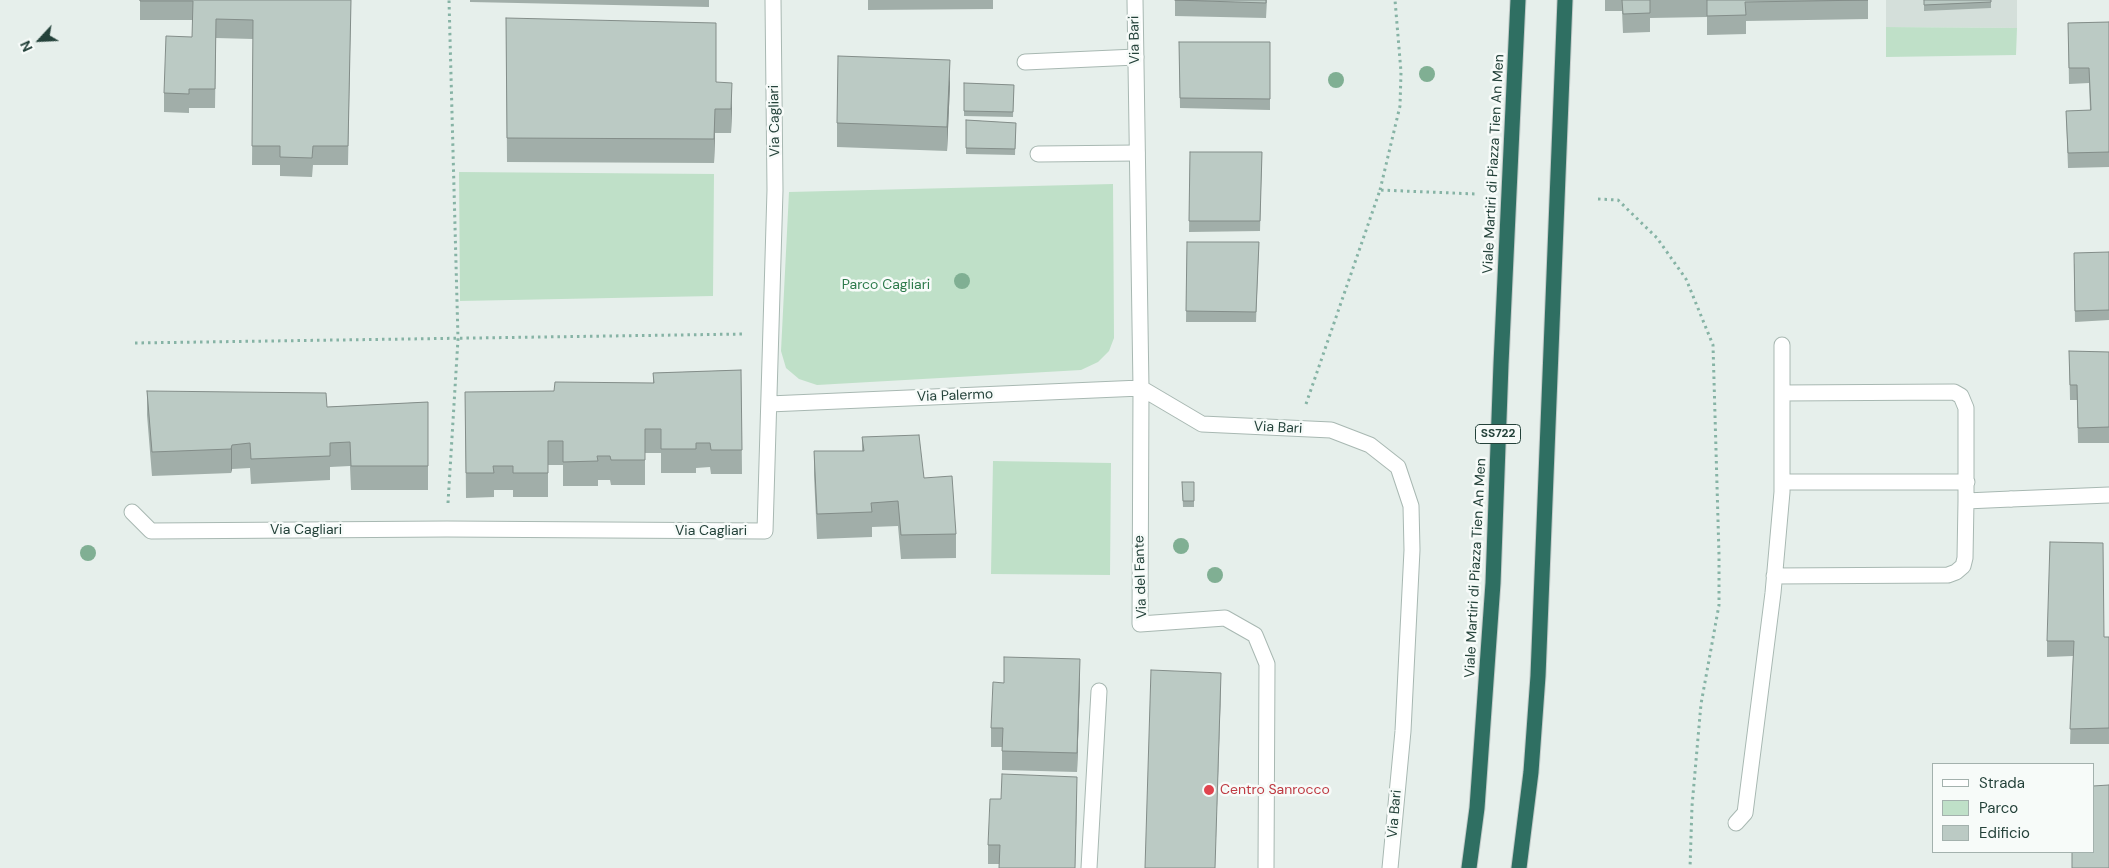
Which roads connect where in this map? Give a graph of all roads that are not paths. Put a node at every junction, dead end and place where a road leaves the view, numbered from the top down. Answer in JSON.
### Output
{"nodes":[{"id":1,"x":773,"y":0,"type":"edge"},
{"id":2,"x":1135,"y":0,"type":"edge"},
{"id":3,"x":1518,"y":0,"type":"edge"},
{"id":4,"x":1564,"y":0,"type":"edge"},
{"id":5,"x":1136,"y":57,"type":"junction"},
{"id":6,"x":1025,"y":62,"type":"dead end"},
{"id":7,"x":1137,"y":153,"type":"junction"},
{"id":8,"x":1038,"y":154,"type":"dead end"},
{"id":9,"x":1782,"y":345,"type":"dead end"},
{"id":10,"x":1141,"y":388,"type":"junction"},
{"id":11,"x":1782,"y":393,"type":"junction"},
{"id":12,"x":769,"y":404,"type":"junction"},
{"id":13,"x":1782,"y":482,"type":"junction"},
{"id":14,"x":1967,"y":482,"type":"junction"},
{"id":15,"x":2109,"y":495,"type":"edge"},
{"id":16,"x":1966,"y":501,"type":"junction"},
{"id":17,"x":132,"y":512,"type":"dead end"},
{"id":18,"x":1774,"y":576,"type":"junction"},
{"id":19,"x":1099,"y":691,"type":"dead end"},
{"id":20,"x":1736,"y":823,"type":"dead end"},
{"id":21,"x":1089,"y":868,"type":"edge"},
{"id":22,"x":1266,"y":868,"type":"edge"},
{"id":23,"x":1390,"y":868,"type":"edge"},
{"id":24,"x":1468,"y":868,"type":"edge"},
{"id":25,"x":1519,"y":868,"type":"edge"}],
"edges":[{"from":1,"to":12,"type":"street","name":"Via Cagliari"},
{"from":2,"to":5,"type":"street","name":"Via Bari"},
{"from":3,"to":24,"type":"highway","name":"Viale Martiri di Piazza Tien An Men","number":"SS722"},
{"from":4,"to":25,"type":"highway"},
{"from":5,"to":6,"type":"street"},
{"from":5,"to":7,"type":"street","name":"Via Bari"},
{"from":7,"to":8,"type":"street"},
{"from":7,"to":10,"type":"street","name":"Via Bari"},
{"from":9,"to":11,"type":"street"},
{"from":10,"to":12,"type":"street","name":"Via Palermo"},
{"from":10,"to":22,"type":"street","name":"Via del Fante"},
{"from":10,"to":23,"type":"street","name":"Via Bari"},
{"from":11,"to":13,"type":"street"},
{"from":11,"to":14,"type":"street"},
{"from":12,"to":17,"type":"street","name":"Via Cagliari"},
{"from":13,"to":14,"type":"street"},
{"from":13,"to":18,"type":"street"},
{"from":14,"to":16,"type":"street"},
{"from":15,"to":16,"type":"street"},
{"from":16,"to":18,"type":"street"},
{"from":18,"to":20,"type":"street"},
{"from":19,"to":21,"type":"street"}]}
